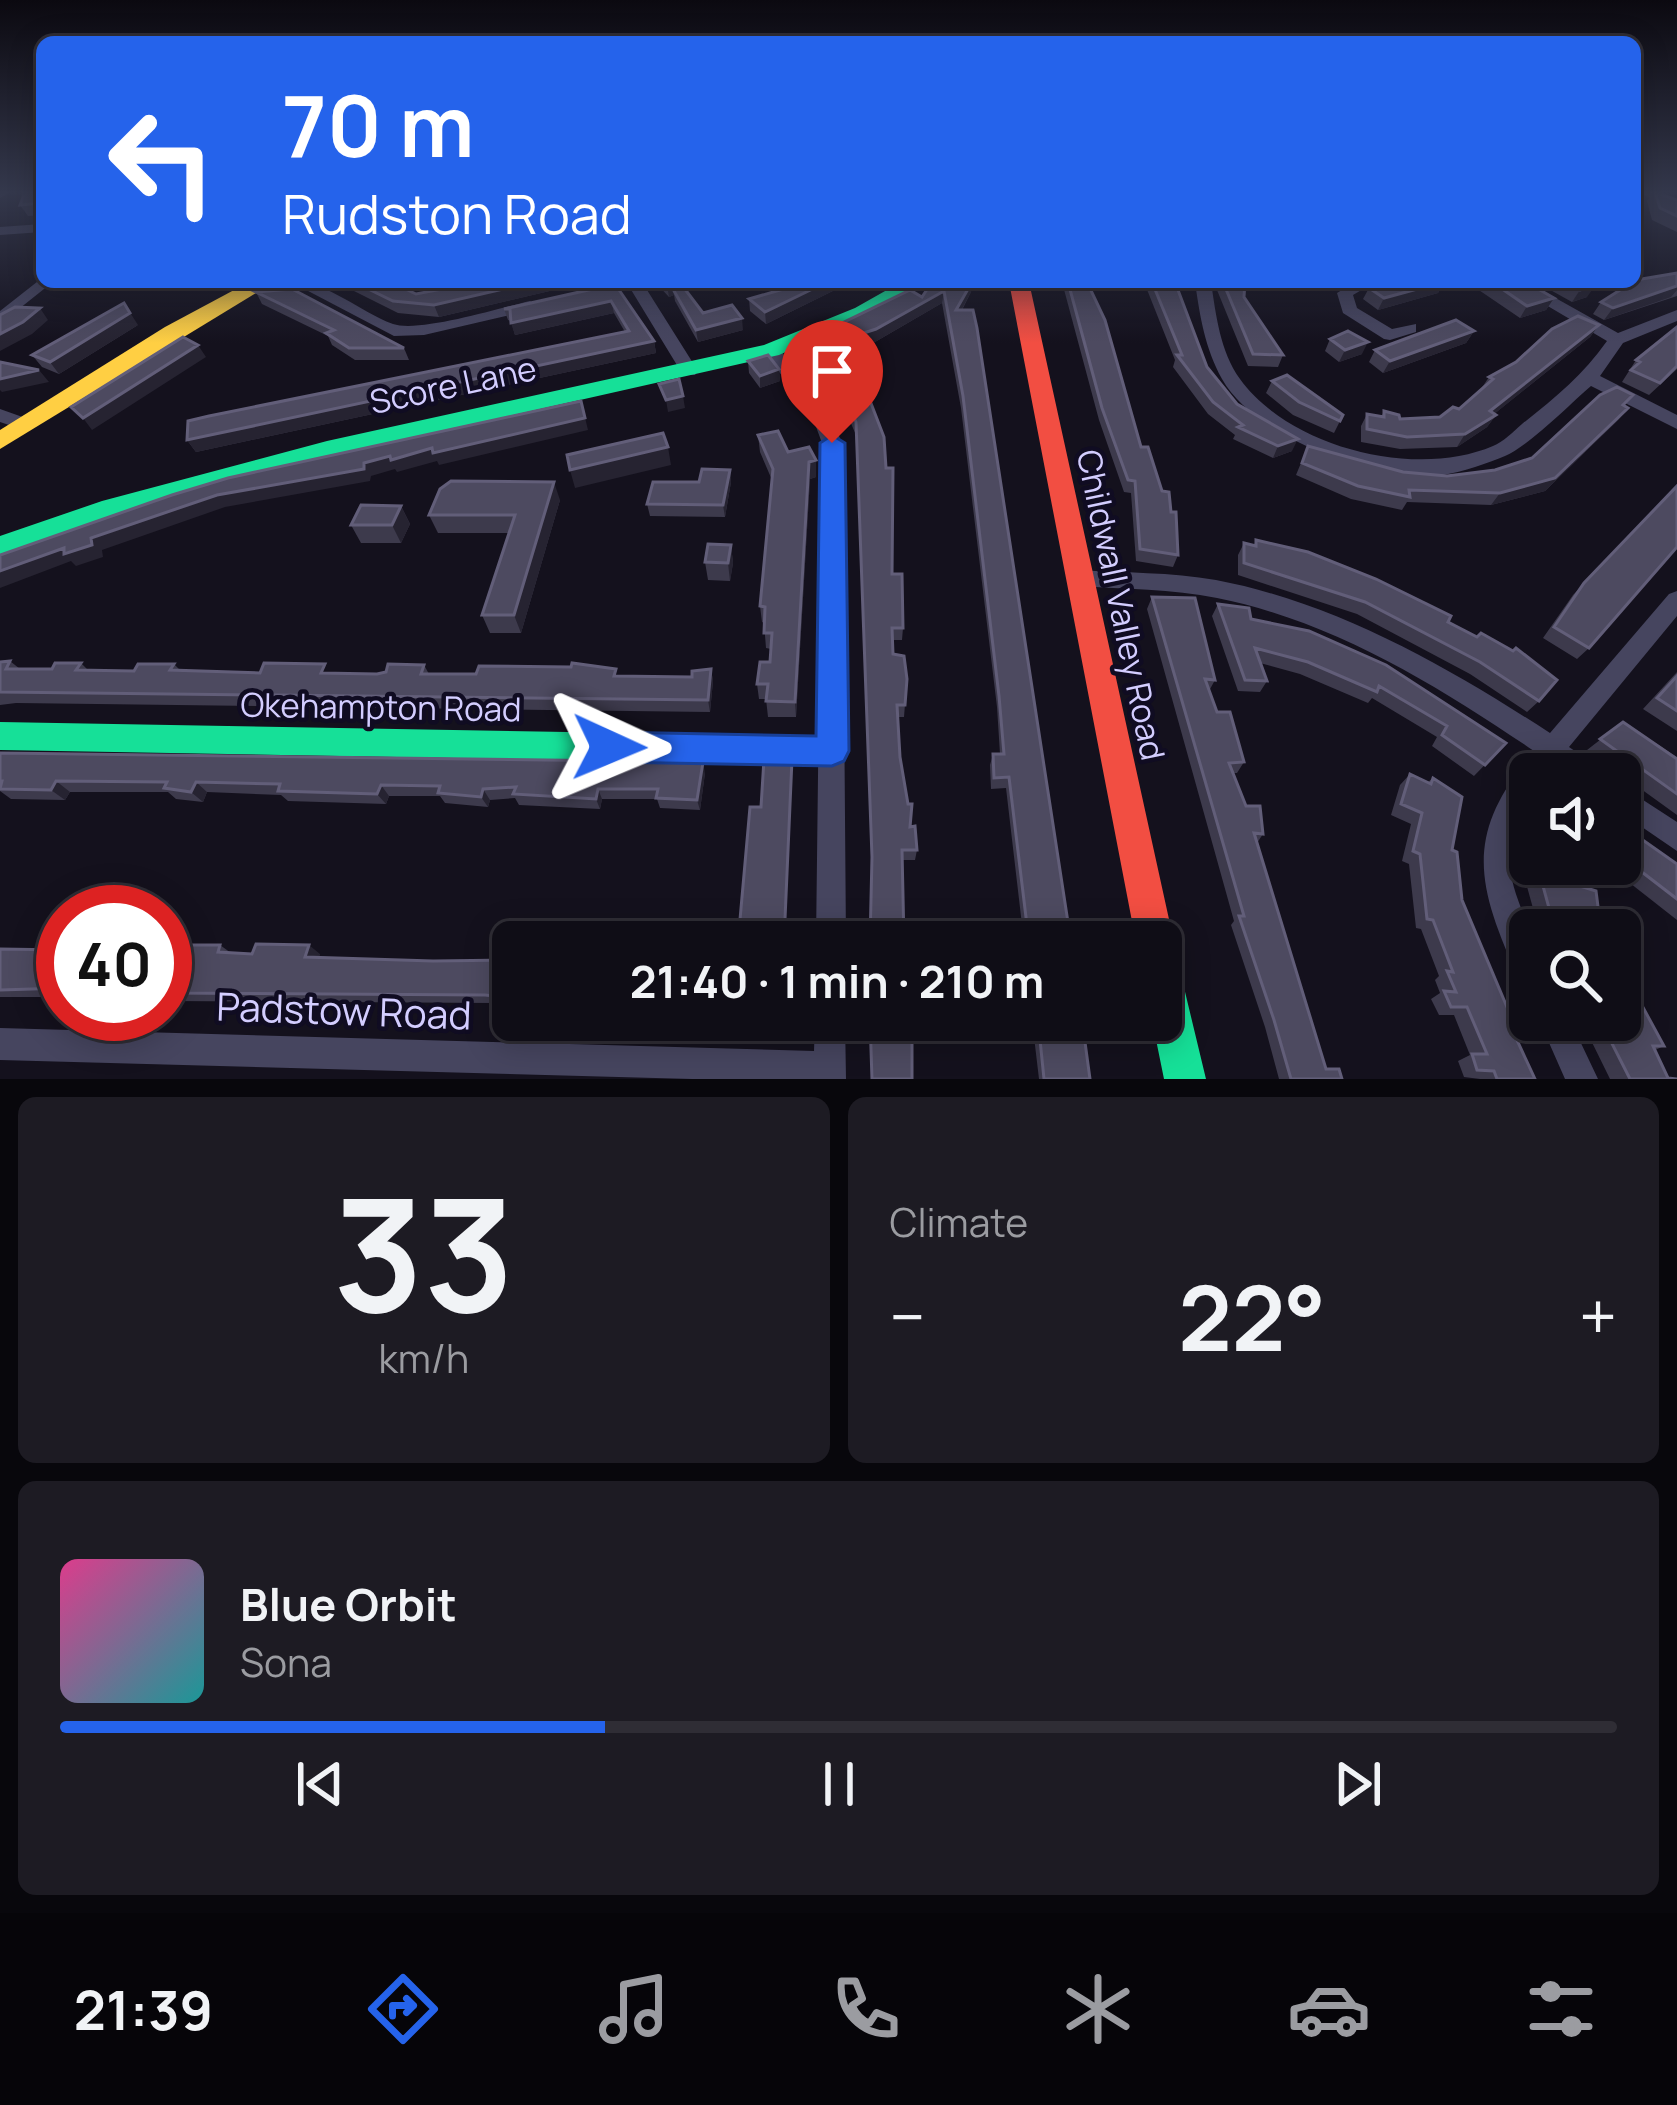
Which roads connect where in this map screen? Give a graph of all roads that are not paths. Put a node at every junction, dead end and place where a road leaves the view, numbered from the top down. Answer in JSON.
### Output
{"nodes":[{"id":1,"x":36,"y":288,"type":"edge"},
{"id":2,"x":253,"y":288,"type":"edge"},
{"id":3,"x":310,"y":288,"type":"edge"},
{"id":4,"x":608,"y":288,"type":"edge"},
{"id":5,"x":638,"y":288,"type":"edge"},
{"id":6,"x":905,"y":288,"type":"edge"},
{"id":7,"x":1020,"y":288,"type":"edge"},
{"id":8,"x":1204,"y":288,"type":"edge"},
{"id":9,"x":1355,"y":288,"type":"edge"},
{"id":10,"x":1526,"y":288,"type":"edge"},
{"id":11,"x":566,"y":298,"type":"edge"},
{"id":12,"x":543,"y":303,"type":"edge"},
{"id":13,"x":1677,"y":315,"type":"edge"},
{"id":14,"x":0,"y":319,"type":"edge"},
{"id":15,"x":1409,"y":328,"type":"dead end"},
{"id":16,"x":1617,"y":339,"type":"junction"},
{"id":17,"x":771,"y":350,"type":"junction"},
{"id":18,"x":689,"y":371,"type":"junction"},
{"id":19,"x":1590,"y":378,"type":"junction"},
{"id":20,"x":12,"y":420,"type":"edge"},
{"id":21,"x":1677,"y":424,"type":"edge"},
{"id":22,"x":0,"y":441,"type":"edge"},
{"id":23,"x":0,"y":547,"type":"edge"},
{"id":24,"x":1078,"y":578,"type":"junction"},
{"id":25,"x":1677,"y":600,"type":"edge"},
{"id":26,"x":0,"y":736,"type":"edge"},
{"id":27,"x":1551,"y":748,"type":"junction"},
{"id":28,"x":832,"y":751,"type":"junction"},
{"id":29,"x":1547,"y":753,"type":"edge"},
{"id":30,"x":1558,"y":753,"type":"edge"},
{"id":31,"x":1509,"y":809,"type":"edge"},
{"id":32,"x":1641,"y":812,"type":"edge"},
{"id":33,"x":1677,"y":838,"type":"edge"},
{"id":34,"x":831,"y":921,"type":"edge"},
{"id":35,"x":1151,"y":921,"type":"edge"},
{"id":36,"x":1509,"y":922,"type":"edge"},
{"id":37,"x":830,"y":1041,"type":"edge"},
{"id":38,"x":1177,"y":1041,"type":"edge"},
{"id":39,"x":1564,"y":1041,"type":"edge"},
{"id":40,"x":0,"y":1044,"type":"edge"},
{"id":41,"x":830,"y":1073,"type":"edge"},
{"id":42,"x":1185,"y":1079,"type":"edge"},
{"id":43,"x":1582,"y":1079,"type":"edge"}],
"edges":[{"from":1,"to":14,"type":"street"},
{"from":2,"to":20,"type":"street"},
{"from":3,"to":12,"type":"street"},
{"from":4,"to":11,"type":"street"},
{"from":5,"to":18,"type":"street"},
{"from":6,"to":17,"type":"street","name":"Score Lane"},
{"from":7,"to":24,"type":"street","name":"Childwall Valley Road"},
{"from":8,"to":19,"type":"street"},
{"from":9,"to":15,"type":"street"},
{"from":10,"to":16,"type":"street"},
{"from":13,"to":16,"type":"street"},
{"from":16,"to":19,"type":"street"},
{"from":17,"to":18,"type":"street","name":"Score Lane"},
{"from":17,"to":28,"type":"street"},
{"from":18,"to":23,"type":"street","name":"Score Lane"},
{"from":19,"to":21,"type":"street"},
{"from":20,"to":22,"type":"street"},
{"from":24,"to":27,"type":"street"},
{"from":24,"to":35,"type":"street","name":"Childwall Valley Road"},
{"from":25,"to":27,"type":"street"},
{"from":26,"to":28,"type":"street","name":"Okehampton Road"},
{"from":27,"to":29,"type":"street"},
{"from":27,"to":30,"type":"street"},
{"from":28,"to":34,"type":"street"},
{"from":31,"to":36,"type":"street"},
{"from":32,"to":33,"type":"street"},
{"from":37,"to":41,"type":"street"},
{"from":38,"to":42,"type":"street"},
{"from":39,"to":43,"type":"street"},
{"from":40,"to":41,"type":"street","name":"Padstow Road"}]}
